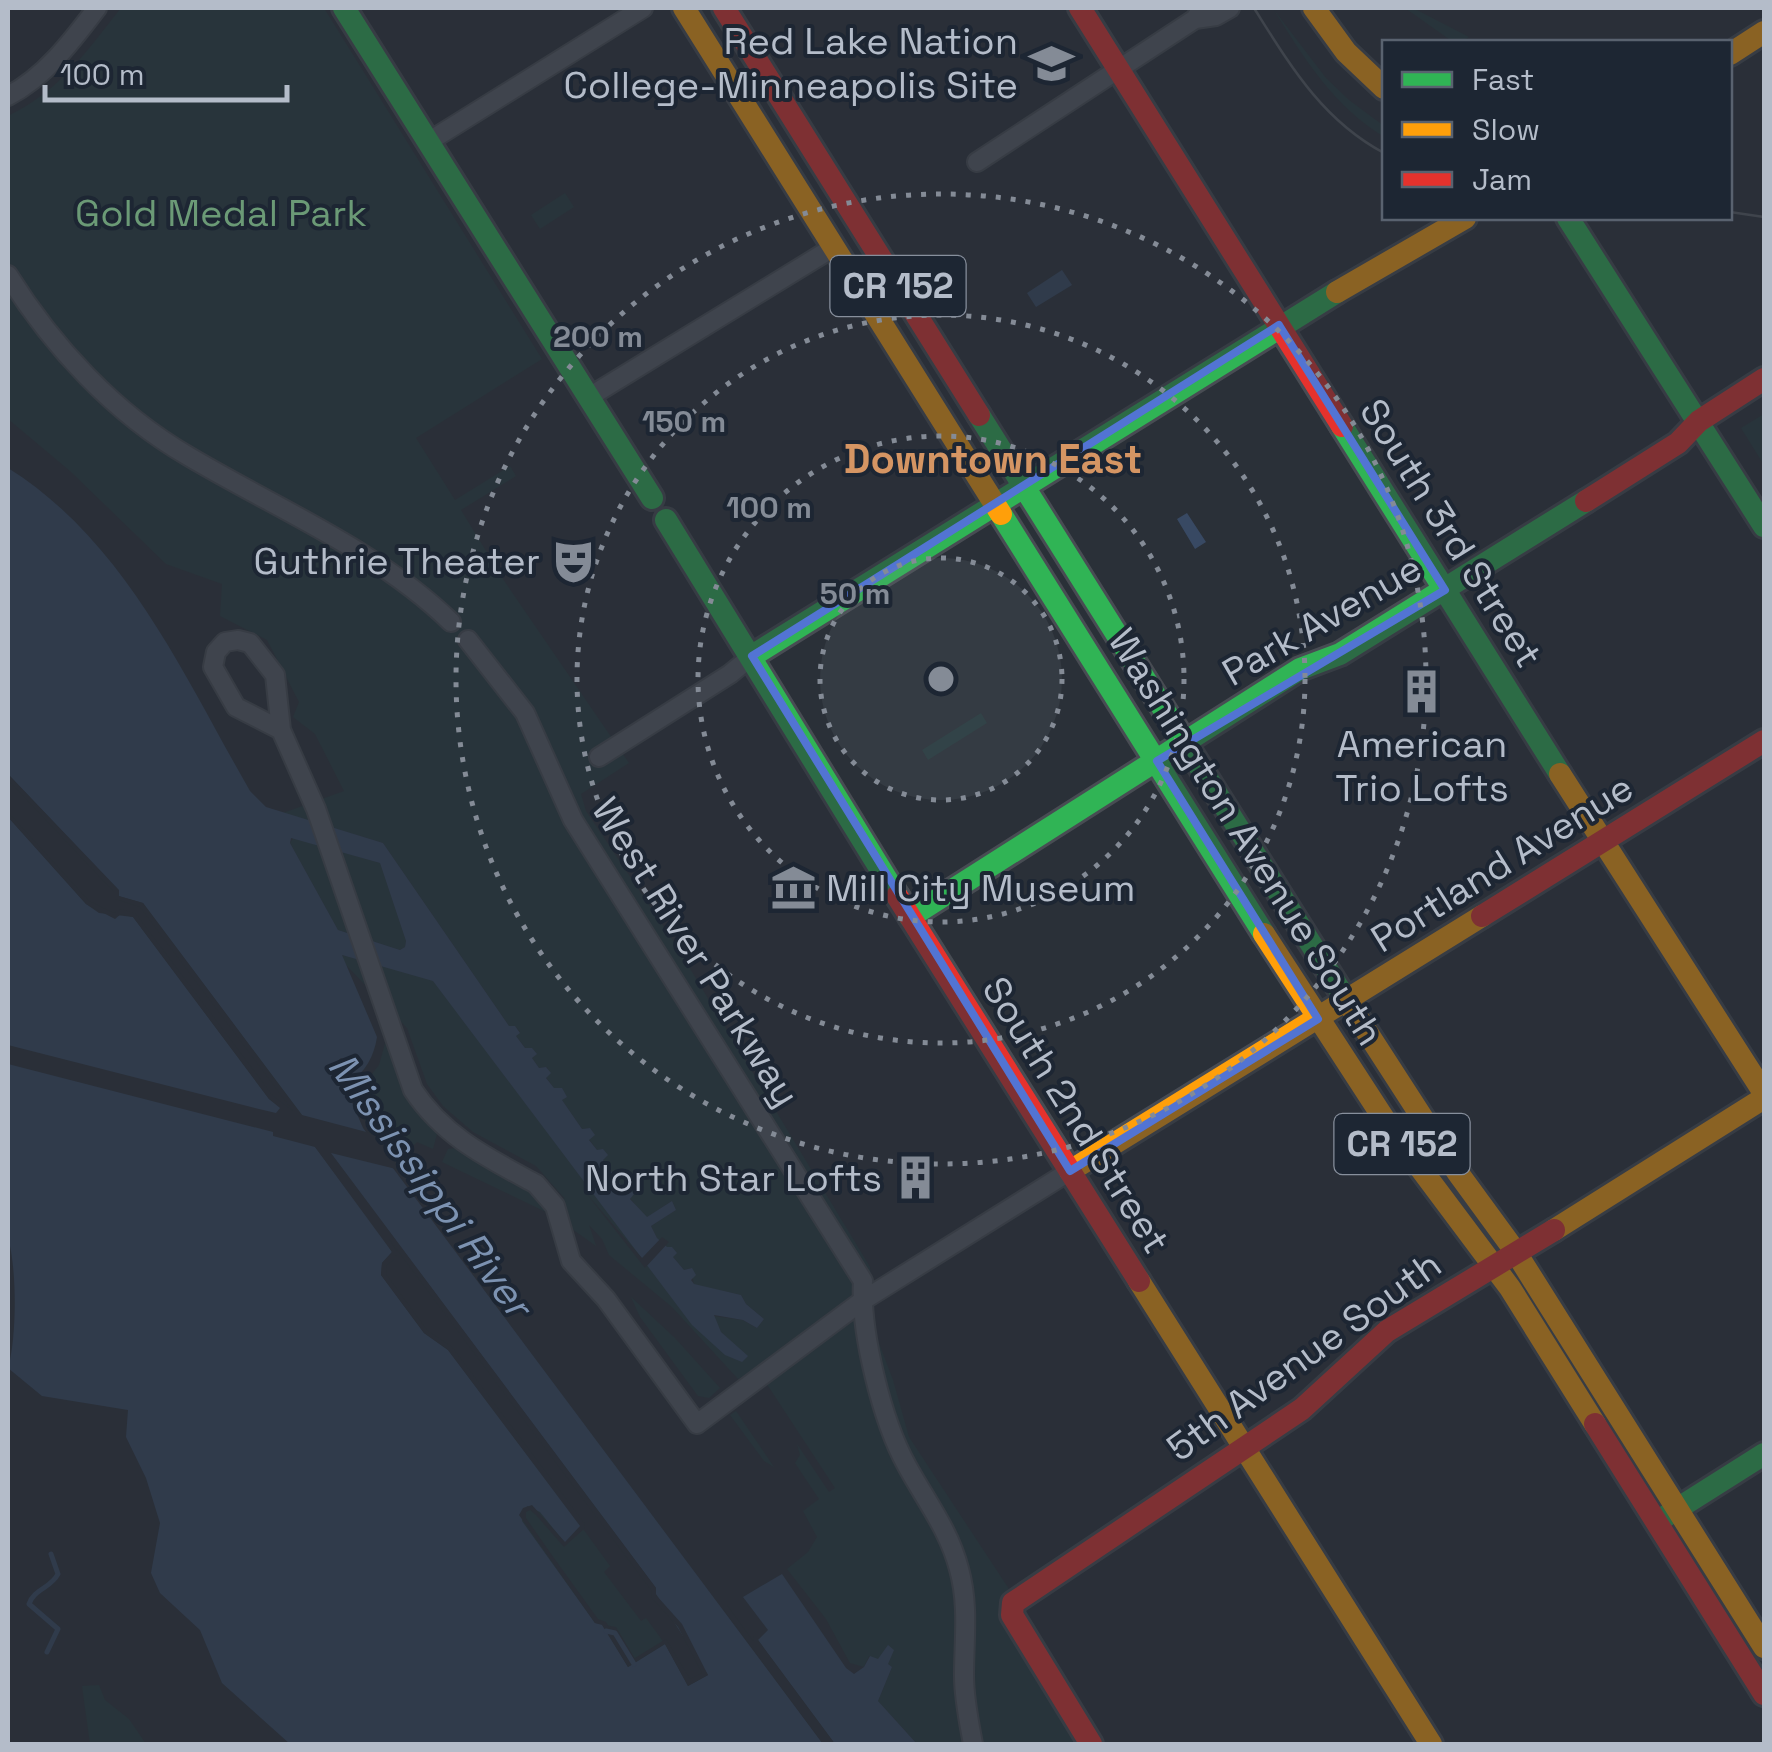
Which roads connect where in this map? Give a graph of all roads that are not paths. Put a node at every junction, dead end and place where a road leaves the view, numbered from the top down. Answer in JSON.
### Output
{"nodes":[{"id":1,"x":98,"y":8,"type":"edge"},
{"id":2,"x":344,"y":8,"type":"edge"},
{"id":3,"x":642,"y":8,"type":"edge"},
{"id":4,"x":684,"y":8,"type":"edge"},
{"id":5,"x":724,"y":8,"type":"edge"},
{"id":6,"x":1080,"y":8,"type":"edge"},
{"id":7,"x":1230,"y":8,"type":"edge"},
{"id":8,"x":1314,"y":8,"type":"edge"},
{"id":9,"x":1199,"y":13,"type":"edge"},
{"id":10,"x":1764,"y":32,"type":"edge"},
{"id":11,"x":1732,"y":53,"type":"edge"},
{"id":12,"x":1119,"y":70,"type":"junction"},
{"id":13,"x":1382,"y":86,"type":"edge"},
{"id":14,"x":8,"y":96,"type":"edge"},
{"id":15,"x":428,"y":142,"type":"junction"},
{"id":16,"x":977,"y":162,"type":"dead end"},
{"id":17,"x":1462,"y":220,"type":"edge"},
{"id":18,"x":1569,"y":220,"type":"edge"},
{"id":19,"x":834,"y":247,"type":"junction"},
{"id":20,"x":8,"y":275,"type":"edge"},
{"id":21,"x":1280,"y":326,"type":"junction"},
{"id":22,"x":1764,"y":379,"type":"edge"},
{"id":23,"x":589,"y":398,"type":"junction"},
{"id":24,"x":1699,"y":421,"type":"junction"},
{"id":25,"x":1024,"y":488,"type":"junction"},
{"id":26,"x":652,"y":498,"type":"dead end"},
{"id":27,"x":997,"y":506,"type":"junction"},
{"id":28,"x":666,"y":520,"type":"dead end"},
{"id":29,"x":1764,"y":526,"type":"edge"},
{"id":30,"x":1444,"y":590,"type":"junction"},
{"id":31,"x":451,"y":622,"type":"dead end"},
{"id":32,"x":468,"y":640,"type":"dead end"},
{"id":33,"x":752,"y":656,"type":"junction"},
{"id":34,"x":281,"y":730,"type":"junction"},
{"id":35,"x":1764,"y":741,"type":"edge"},
{"id":36,"x":1184,"y":743,"type":"junction"},
{"id":37,"x":599,"y":757,"type":"dead end"},
{"id":38,"x":1157,"y":761,"type":"junction"},
{"id":39,"x":1603,"y":843,"type":"junction"},
{"id":40,"x":910,"y":917,"type":"junction"},
{"id":41,"x":1347,"y":1002,"type":"junction"},
{"id":42,"x":1318,"y":1019,"type":"junction"},
{"id":43,"x":1764,"y":1096,"type":"edge"},
{"id":44,"x":1070,"y":1171,"type":"junction"},
{"id":45,"x":1515,"y":1251,"type":"junction"},
{"id":46,"x":1494,"y":1264,"type":"junction"},
{"id":47,"x":862,"y":1302,"type":"junction"},
{"id":48,"x":1245,"y":1447,"type":"junction"},
{"id":49,"x":1764,"y":1454,"type":"edge"},
{"id":50,"x":1677,"y":1508,"type":"junction"},
{"id":51,"x":1657,"y":1522,"type":"junction"},
{"id":52,"x":1764,"y":1648,"type":"edge"},
{"id":53,"x":1764,"y":1694,"type":"edge"},
{"id":54,"x":974,"y":1744,"type":"edge"},
{"id":55,"x":1091,"y":1744,"type":"edge"},
{"id":56,"x":1431,"y":1744,"type":"edge"}],
"edges":[{"from":1,"to":14,"type":"street"},
{"from":2,"to":15,"type":"main road"},
{"from":3,"to":15,"type":"street"},
{"from":4,"to":19,"type":"main road","name":"Washington Avenue South","number":"CR 152"},
{"from":5,"to":25,"type":"main road","name":"Washington Avenue South","number":"CR 152"},
{"from":6,"to":12,"type":"main road","name":"South 3rd Street"},
{"from":7,"to":9,"type":"street"},
{"from":8,"to":13,"type":"main road"},
{"from":9,"to":12,"type":"street"},
{"from":10,"to":11,"type":"main road"},
{"from":12,"to":16,"type":"street"},
{"from":12,"to":21,"type":"main road","name":"South 3rd Street"},
{"from":15,"to":23,"type":"main road"},
{"from":17,"to":21,"type":"main road"},
{"from":18,"to":24,"type":"main road"},
{"from":19,"to":23,"type":"street"},
{"from":19,"to":27,"type":"main road","name":"Washington Avenue South","number":"CR 152"},
{"from":20,"to":31,"type":"street"},
{"from":21,"to":25,"type":"main road"},
{"from":21,"to":30,"type":"main road","name":"South 3rd Street"},
{"from":22,"to":24,"type":"main road","name":"Park Avenue"},
{"from":23,"to":26,"type":"main road"},
{"from":24,"to":29,"type":"main road"},
{"from":24,"to":30,"type":"main road","name":"Park Avenue"},
{"from":25,"to":27,"type":"main road"},
{"from":25,"to":36,"type":"main road","name":"Washington Avenue South","number":"CR 152"},
{"from":27,"to":33,"type":"main road"},
{"from":27,"to":38,"type":"main road","name":"Washington Avenue South","number":"CR 152"},
{"from":28,"to":33,"type":"main road","name":"South 2nd Street"},
{"from":30,"to":36,"type":"main road","name":"Park Avenue"},
{"from":30,"to":39,"type":"main road","name":"South 3rd Street"},
{"from":32,"to":47,"type":"street","name":"West River Parkway"},
{"from":33,"to":37,"type":"street"},
{"from":33,"to":40,"type":"main road","name":"South 2nd Street"},
{"from":34,"to":34,"type":"street"},
{"from":34,"to":47,"type":"street","name":"Portland Avenue"},
{"from":35,"to":39,"type":"main road","name":"Portland Avenue"},
{"from":36,"to":38,"type":"main road","name":"Park Avenue"},
{"from":36,"to":41,"type":"main road","name":"Washington Avenue South","number":"CR 152"},
{"from":38,"to":40,"type":"main road","name":"Park Avenue"},
{"from":38,"to":42,"type":"main road","name":"Washington Avenue South","number":"CR 152"},
{"from":39,"to":41,"type":"main road","name":"Portland Avenue"},
{"from":39,"to":43,"type":"main road","name":"South 3rd Street"},
{"from":40,"to":44,"type":"main road","name":"South 2nd Street"},
{"from":41,"to":42,"type":"main road","name":"Portland Avenue"},
{"from":41,"to":45,"type":"main road","name":"Washington Avenue South","number":"CR 152"},
{"from":42,"to":44,"type":"main road","name":"Portland Avenue"},
{"from":42,"to":46,"type":"main road","name":"Washington Avenue South","number":"CR 152"},
{"from":43,"to":45,"type":"main road","name":"5th Avenue South"},
{"from":44,"to":47,"type":"street","name":"Portland Avenue"},
{"from":44,"to":48,"type":"main road","name":"South 2nd Street"},
{"from":45,"to":46,"type":"main road","name":"5th Avenue South"},
{"from":45,"to":50,"type":"main road","name":"Washington Avenue South","number":"CR 152"},
{"from":46,"to":48,"type":"main road","name":"5th Avenue South"},
{"from":46,"to":51,"type":"main road","name":"Washington Avenue South","number":"CR 152"},
{"from":47,"to":54,"type":"street","name":"West River Parkway"},
{"from":48,"to":55,"type":"main road","name":"5th Avenue South"},
{"from":48,"to":56,"type":"main road","name":"South 2nd Street"},
{"from":49,"to":50,"type":"main road"},
{"from":50,"to":51,"type":"main road"},
{"from":50,"to":52,"type":"main road","name":"Washington Avenue South","number":"CR 152"},
{"from":51,"to":53,"type":"main road","name":"Washington Avenue South","number":"CR 152"}]}
